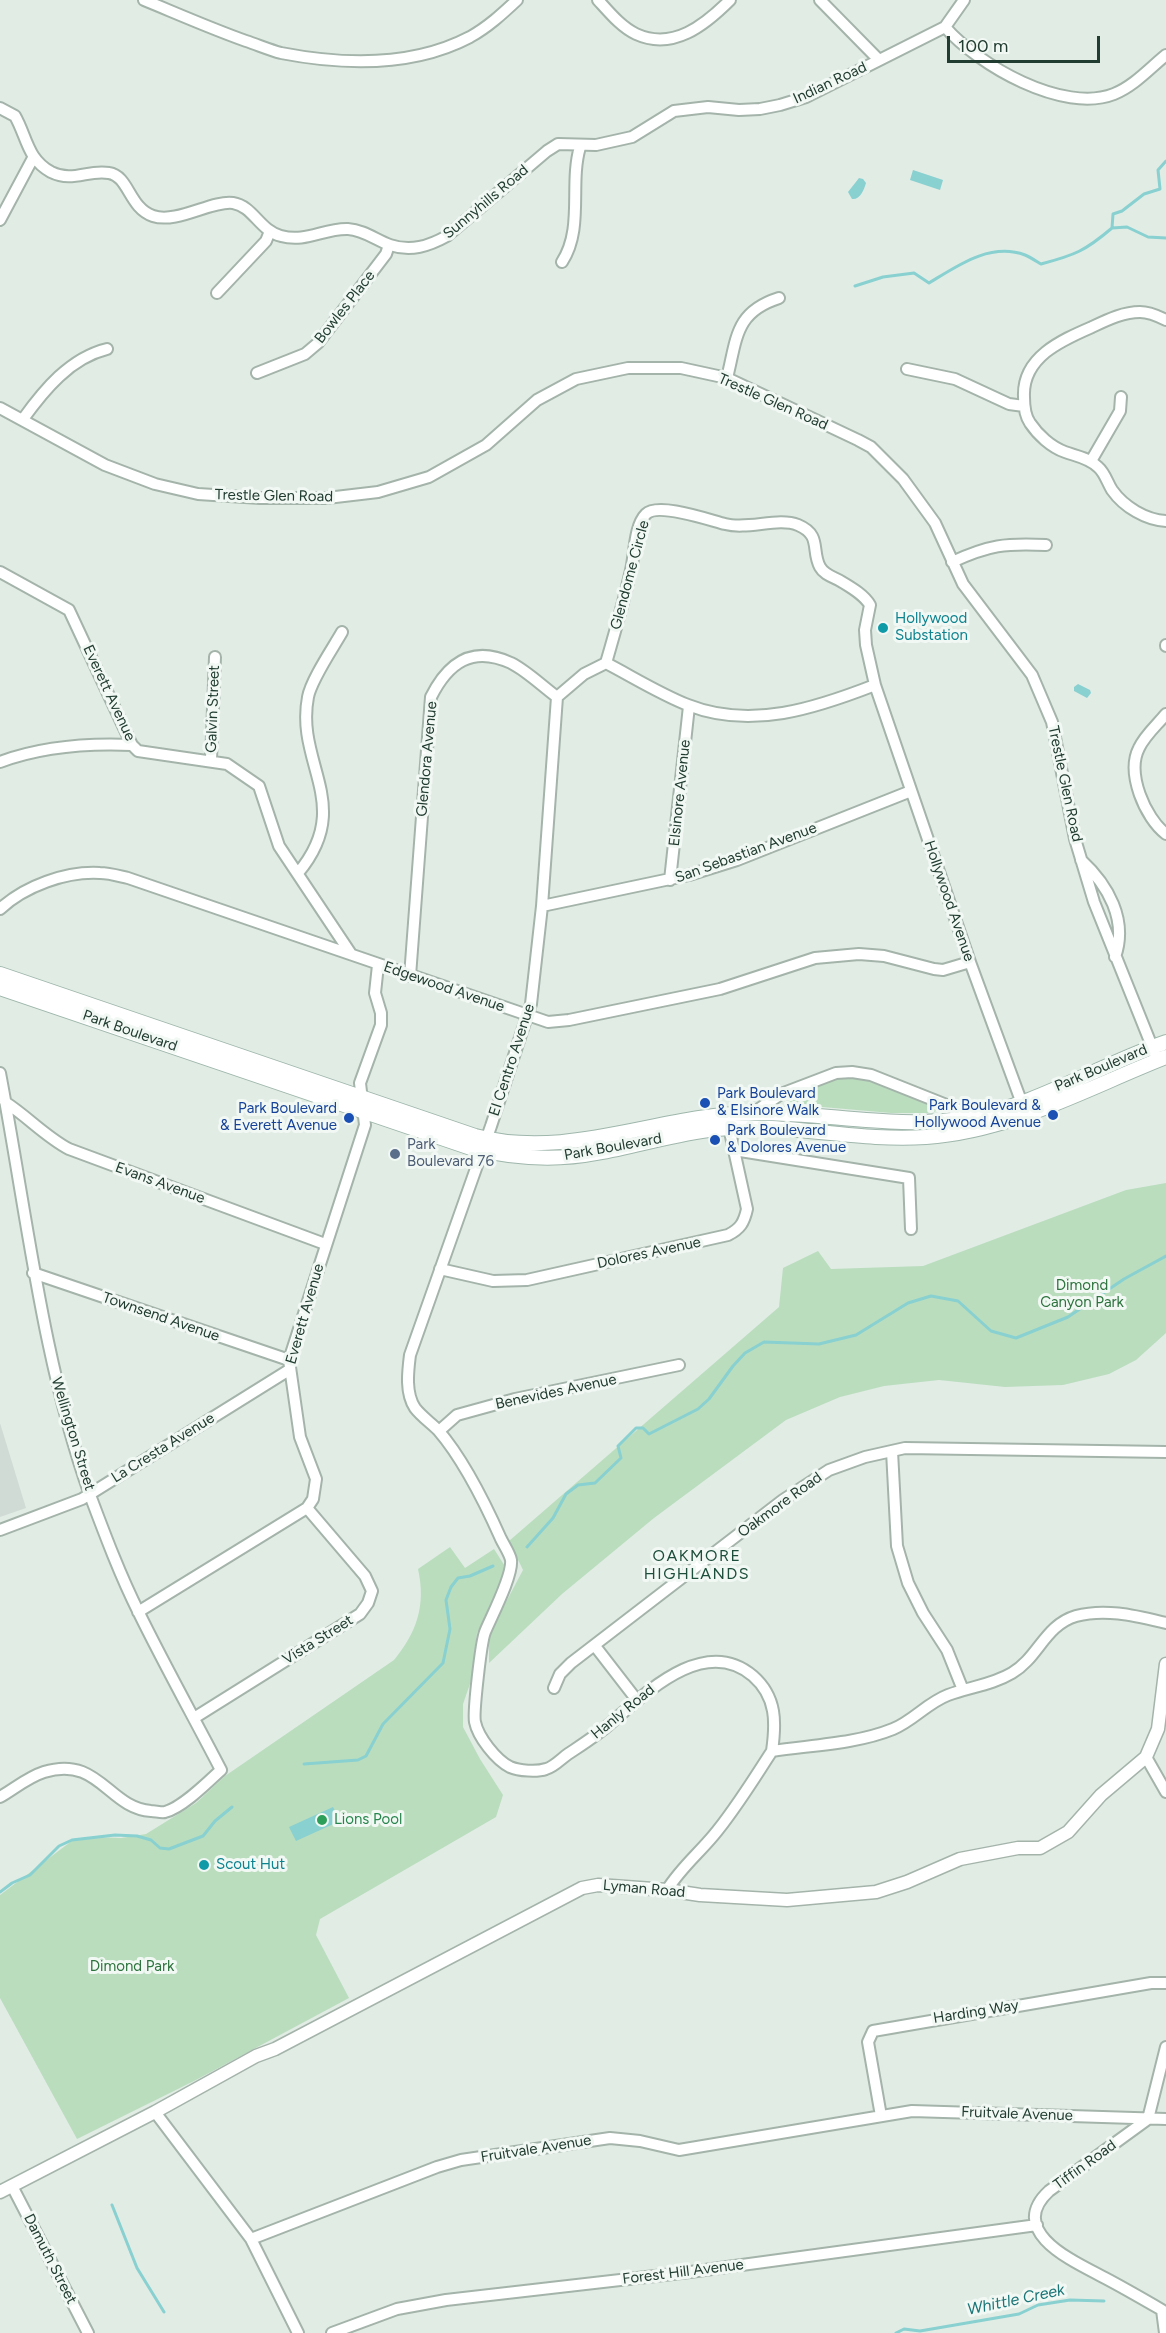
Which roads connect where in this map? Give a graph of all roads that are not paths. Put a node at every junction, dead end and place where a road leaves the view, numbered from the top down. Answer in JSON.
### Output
{"nodes":[{"id":1,"x":144,"y":0,"type":"edge"},
{"id":2,"x":517,"y":0,"type":"edge"},
{"id":3,"x":598,"y":0,"type":"edge"},
{"id":4,"x":730,"y":0,"type":"edge"},
{"id":5,"x":820,"y":0,"type":"edge"},
{"id":6,"x":964,"y":0,"type":"edge"},
{"id":7,"x":945,"y":27,"type":"junction"},
{"id":8,"x":1166,"y":55,"type":"edge"},
{"id":9,"x":879,"y":60,"type":"junction"},
{"id":10,"x":0,"y":108,"type":"edge"},
{"id":11,"x":674,"y":111,"type":"joint"},
{"id":12,"x":580,"y":147,"type":"junction"},
{"id":13,"x":33,"y":159,"type":"junction"},
{"id":14,"x":0,"y":220,"type":"edge"},
{"id":15,"x":270,"y":231,"type":"junction"},
{"id":16,"x":389,"y":245,"type":"junction"},
{"id":17,"x":561,"y":262,"type":"dead end"},
{"id":18,"x":217,"y":293,"type":"dead end"},
{"id":19,"x":779,"y":298,"type":"dead end"},
{"id":20,"x":1166,"y":320,"type":"edge"},
{"id":21,"x":107,"y":349,"type":"dead end"},
{"id":22,"x":907,"y":369,"type":"dead end"},
{"id":23,"x":257,"y":373,"type":"dead end"},
{"id":24,"x":727,"y":378,"type":"junction"},
{"id":25,"x":1120,"y":398,"type":"dead end"},
{"id":26,"x":1024,"y":406,"type":"junction"},
{"id":27,"x":0,"y":408,"type":"edge"},
{"id":28,"x":23,"y":419,"type":"junction"},
{"id":29,"x":1091,"y":461,"type":"junction"},
{"id":30,"x":1166,"y":521,"type":"edge"},
{"id":31,"x":1046,"y":545,"type":"dead end"},
{"id":32,"x":952,"y":562,"type":"junction"},
{"id":33,"x":0,"y":572,"type":"edge"},
{"id":34,"x":342,"y":632,"type":"dead end"},
{"id":35,"x":215,"y":657,"type":"dead end"},
{"id":36,"x":606,"y":663,"type":"junction"},
{"id":37,"x":875,"y":685,"type":"junction"},
{"id":38,"x":557,"y":697,"type":"junction"},
{"id":39,"x":689,"y":706,"type":"junction"},
{"id":40,"x":1166,"y":714,"type":"edge"},
{"id":41,"x":132,"y":745,"type":"junction"},
{"id":42,"x":211,"y":760,"type":"junction"},
{"id":43,"x":0,"y":762,"type":"edge"},
{"id":44,"x":911,"y":791,"type":"junction"},
{"id":45,"x":1166,"y":834,"type":"edge"},
{"id":46,"x":1081,"y":860,"type":"junction"},
{"id":47,"x":298,"y":873,"type":"junction"},
{"id":48,"x":670,"y":880,"type":"junction"},
{"id":49,"x":542,"y":906,"type":"junction"},
{"id":50,"x":0,"y":909,"type":"edge"},
{"id":51,"x":351,"y":954,"type":"junction"},
{"id":52,"x":1114,"y":957,"type":"junction"},
{"id":53,"x":970,"y":962,"type":"junction"},
{"id":54,"x":378,"y":965,"type":"junction"},
{"id":55,"x":0,"y":974,"type":"edge"},
{"id":56,"x":410,"y":976,"type":"junction"},
{"id":57,"x":0,"y":988,"type":"edge"},
{"id":58,"x":526,"y":1016,"type":"junction"},
{"id":59,"x":1166,"y":1042,"type":"edge"},
{"id":60,"x":1159,"y":1055,"type":"edge"},
{"id":61,"x":0,"y":1073,"type":"edge"},
{"id":62,"x":6,"y":1102,"type":"junction"},
{"id":63,"x":362,"y":1105,"type":"junction"},
{"id":64,"x":1024,"y":1108,"type":"junction"},
{"id":65,"x":753,"y":1113,"type":"junction"},
{"id":66,"x":725,"y":1114,"type":"junction"},
{"id":67,"x":968,"y":1117,"type":"junction"},
{"id":68,"x":729,"y":1129,"type":"junction"},
{"id":69,"x":485,"y":1145,"type":"junction"},
{"id":70,"x":734,"y":1150,"type":"junction"},
{"id":71,"x":911,"y":1228,"type":"dead end"},
{"id":72,"x":325,"y":1244,"type":"junction"},
{"id":73,"x":440,"y":1269,"type":"junction"},
{"id":74,"x":33,"y":1273,"type":"junction"},
{"id":75,"x":289,"y":1365,"type":"junction"},
{"id":76,"x":679,"y":1365,"type":"dead end"},
{"id":77,"x":439,"y":1431,"type":"junction"},
{"id":78,"x":892,"y":1451,"type":"junction"},
{"id":79,"x":1166,"y":1452,"type":"edge"},
{"id":80,"x":90,"y":1494,"type":"junction"},
{"id":81,"x":307,"y":1508,"type":"junction"},
{"id":82,"x":0,"y":1530,"type":"edge"},
{"id":83,"x":138,"y":1612,"type":"junction"},
{"id":84,"x":1166,"y":1623,"type":"edge"},
{"id":85,"x":595,"y":1646,"type":"junction"},
{"id":86,"x":1166,"y":1664,"type":"edge"},
{"id":87,"x":477,"y":1684,"type":"joint"},
{"id":88,"x":554,"y":1688,"type":"dead end"},
{"id":89,"x":963,"y":1690,"type":"junction"},
{"id":90,"x":636,"y":1699,"type":"junction"},
{"id":91,"x":194,"y":1718,"type":"junction"},
{"id":92,"x":772,"y":1751,"type":"junction"},
{"id":93,"x":1146,"y":1756,"type":"junction"},
{"id":94,"x":1166,"y":1792,"type":"edge"},
{"id":95,"x":0,"y":1797,"type":"edge"},
{"id":96,"x":667,"y":1890,"type":"junction"},
{"id":97,"x":1166,"y":1983,"type":"edge"},
{"id":98,"x":1166,"y":2047,"type":"edge"},
{"id":99,"x":156,"y":2112,"type":"junction"},
{"id":100,"x":881,"y":2116,"type":"junction"},
{"id":101,"x":1148,"y":2119,"type":"junction"},
{"id":102,"x":1166,"y":2119,"type":"edge"},
{"id":103,"x":12,"y":2186,"type":"junction"},
{"id":104,"x":0,"y":2192,"type":"edge"},
{"id":105,"x":1037,"y":2225,"type":"junction"},
{"id":106,"x":250,"y":2239,"type":"junction"},
{"id":107,"x":1164,"y":2310,"type":"edge"},
{"id":108,"x":88,"y":2333,"type":"edge"},
{"id":109,"x":298,"y":2333,"type":"edge"},
{"id":110,"x":332,"y":2333,"type":"edge"},
{"id":111,"x":1165,"y":2333,"type":"edge"}],
"edges":[{"from":1,"to":2,"type":"street"},
{"from":3,"to":4,"type":"street"},
{"from":5,"to":9,"type":"street"},
{"from":6,"to":7,"type":"street","name":"Indian Road"},
{"from":7,"to":8,"type":"street"},
{"from":7,"to":9,"type":"street","name":"Indian Road"},
{"from":9,"to":11,"type":"street","name":"Indian Road"},
{"from":10,"to":13,"type":"street"},
{"from":11,"to":12,"type":"street","name":"Sunnyhills Road"},
{"from":12,"to":16,"type":"street","name":"Sunnyhills Road"},
{"from":12,"to":17,"type":"street"},
{"from":13,"to":14,"type":"street"},
{"from":13,"to":15,"type":"street","name":"Sunnyhills Road"},
{"from":15,"to":16,"type":"street","name":"Sunnyhills Road"},
{"from":15,"to":18,"type":"street"},
{"from":16,"to":23,"type":"street","name":"Bowles Place"},
{"from":19,"to":24,"type":"street"},
{"from":20,"to":26,"type":"street"},
{"from":21,"to":28,"type":"street"},
{"from":22,"to":26,"type":"street"},
{"from":24,"to":28,"type":"street","name":"Trestle Glen Road"},
{"from":24,"to":32,"type":"street","name":"Trestle Glen Road"},
{"from":25,"to":29,"type":"street"},
{"from":26,"to":29,"type":"street"},
{"from":27,"to":28,"type":"street","name":"Trestle Glen Road"},
{"from":29,"to":30,"type":"street"},
{"from":31,"to":32,"type":"street"},
{"from":32,"to":46,"type":"street","name":"Trestle Glen Road"},
{"from":33,"to":41,"type":"street","name":"Everett Avenue"},
{"from":34,"to":47,"type":"street"},
{"from":35,"to":42,"type":"street","name":"Galvin Street"},
{"from":36,"to":37,"type":"street","name":"Glendome Circle"},
{"from":36,"to":38,"type":"street"},
{"from":36,"to":39,"type":"street"},
{"from":37,"to":39,"type":"street"},
{"from":37,"to":44,"type":"street","name":"Hollywood Avenue"},
{"from":38,"to":49,"type":"street","name":"El Centro Avenue"},
{"from":38,"to":56,"type":"street","name":"Glendora Avenue"},
{"from":39,"to":48,"type":"street","name":"Elsinore Avenue"},
{"from":40,"to":45,"type":"street"},
{"from":41,"to":42,"type":"street","name":"Everett Avenue"},
{"from":41,"to":43,"type":"street"},
{"from":42,"to":47,"type":"street","name":"Everett Avenue"},
{"from":44,"to":48,"type":"street","name":"San Sebastian Avenue"},
{"from":44,"to":53,"type":"street","name":"Hollywood Avenue"},
{"from":46,"to":52,"type":"street","name":"Trestle Glen Road"},
{"from":46,"to":52,"type":"street","name":"Trestle Glen Road"},
{"from":47,"to":51,"type":"street","name":"Everett Avenue"},
{"from":48,"to":49,"type":"street","name":"San Sebastian Avenue"},
{"from":49,"to":58,"type":"street","name":"El Centro Avenue"},
{"from":50,"to":51,"type":"street","name":"Edgewood Avenue"},
{"from":51,"to":54,"type":"street","name":"Edgewood Avenue"},
{"from":52,"to":60,"type":"street","name":"Trestle Glen Road"},
{"from":53,"to":58,"type":"street","name":"Edgewood Avenue"},
{"from":53,"to":64,"type":"street","name":"Hollywood Avenue"},
{"from":54,"to":56,"type":"street","name":"Edgewood Avenue"},
{"from":54,"to":63,"type":"street","name":"Everett Avenue"},
{"from":55,"to":63,"type":"main road","name":"Park Boulevard"},
{"from":56,"to":58,"type":"street","name":"Edgewood Avenue"},
{"from":57,"to":63,"type":"main road","name":"Park Boulevard"},
{"from":58,"to":69,"type":"street","name":"El Centro Avenue"},
{"from":59,"to":60,"type":"main road","name":"Park Boulevard"},
{"from":60,"to":64,"type":"main road","name":"Park Boulevard"},
{"from":61,"to":62,"type":"street","name":"Wellington Street"},
{"from":62,"to":72,"type":"street","name":"Evans Avenue"},
{"from":62,"to":74,"type":"street","name":"Wellington Street"},
{"from":63,"to":69,"type":"main road","name":"Park Boulevard"},
{"from":63,"to":72,"type":"street","name":"Everett Avenue"},
{"from":64,"to":67,"type":"main road","name":"Park Boulevard"},
{"from":64,"to":68,"type":"main road","name":"Park Boulevard"},
{"from":65,"to":66,"type":"main road","name":"Park Boulevard"},
{"from":65,"to":67,"type":"main road","name":"Park Boulevard"},
{"from":65,"to":67,"type":"street"},
{"from":66,"to":68,"type":"street","name":"Dolores Avenue"},
{"from":66,"to":69,"type":"main road","name":"Park Boulevard"},
{"from":68,"to":69,"type":"main road","name":"Park Boulevard"},
{"from":68,"to":70,"type":"street","name":"Dolores Avenue"},
{"from":69,"to":73,"type":"street","name":"El Centro Avenue"},
{"from":70,"to":71,"type":"street"},
{"from":70,"to":73,"type":"street","name":"Dolores Avenue"},
{"from":72,"to":75,"type":"street","name":"Everett Avenue"},
{"from":73,"to":77,"type":"street","name":"El Centro Avenue"},
{"from":74,"to":75,"type":"street","name":"Townsend Avenue"},
{"from":74,"to":80,"type":"street","name":"Wellington Street"},
{"from":75,"to":80,"type":"street","name":"La Cresta Avenue"},
{"from":75,"to":81,"type":"street","name":"Everett Avenue"},
{"from":76,"to":77,"type":"street","name":"Benevides Avenue"},
{"from":77,"to":87,"type":"street","name":"El Centro Avenue"},
{"from":78,"to":79,"type":"street","name":"Oakmore Road"},
{"from":78,"to":85,"type":"street","name":"Oakmore Road"},
{"from":78,"to":89,"type":"street"},
{"from":80,"to":82,"type":"street","name":"La Cresta Avenue"},
{"from":80,"to":83,"type":"street","name":"Wellington Street"},
{"from":81,"to":83,"type":"street"},
{"from":81,"to":91,"type":"street","name":"Vista Street"},
{"from":83,"to":91,"type":"street","name":"Wellington Street"},
{"from":84,"to":89,"type":"street"},
{"from":85,"to":88,"type":"street","name":"Oakmore Road"},
{"from":85,"to":90,"type":"street"},
{"from":86,"to":93,"type":"street"},
{"from":87,"to":90,"type":"street","name":"Hanly Road"},
{"from":89,"to":92,"type":"street"},
{"from":90,"to":92,"type":"street","name":"Hanly Road"},
{"from":91,"to":95,"type":"street","name":"Wellington Street"},
{"from":92,"to":96,"type":"street"},
{"from":93,"to":94,"type":"street"},
{"from":93,"to":96,"type":"street","name":"Lyman Road"},
{"from":96,"to":99,"type":"street","name":"Lyman Road"},
{"from":97,"to":100,"type":"street","name":"Harding Way"},
{"from":98,"to":101,"type":"street"},
{"from":99,"to":103,"type":"street"},
{"from":99,"to":106,"type":"street"},
{"from":100,"to":101,"type":"street","name":"Fruitvale Avenue"},
{"from":100,"to":106,"type":"street","name":"Fruitvale Avenue"},
{"from":101,"to":102,"type":"street","name":"Fruitvale Avenue"},
{"from":101,"to":105,"type":"street","name":"Tiffin Road"},
{"from":103,"to":104,"type":"street"},
{"from":103,"to":108,"type":"street","name":"Damuth Street"},
{"from":105,"to":107,"type":"street"},
{"from":105,"to":110,"type":"street","name":"Forest Hill Avenue"},
{"from":106,"to":109,"type":"street"},
{"from":107,"to":111,"type":"street"}]}
